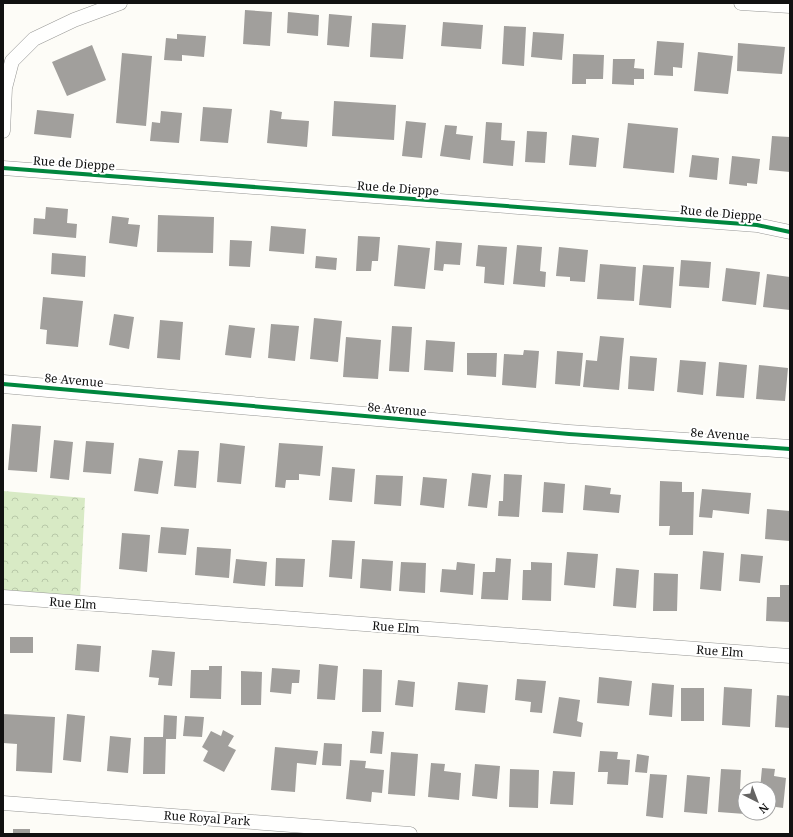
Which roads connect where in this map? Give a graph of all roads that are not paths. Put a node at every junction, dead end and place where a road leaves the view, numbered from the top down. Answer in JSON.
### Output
{"nodes":[{"id":1,"x":120,"y":3,"type":"edge"},
{"id":2,"x":741,"y":3,"type":"edge"},
{"id":3,"x":790,"y":6,"type":"edge"},
{"id":4,"x":3,"y":131,"type":"edge"},
{"id":5,"x":3,"y":168,"type":"edge"},
{"id":6,"x":790,"y":232,"type":"edge"},
{"id":7,"x":3,"y":384,"type":"edge"},
{"id":8,"x":790,"y":449,"type":"edge"},
{"id":9,"x":3,"y":597,"type":"edge"},
{"id":10,"x":790,"y":656,"type":"edge"},
{"id":11,"x":3,"y":803,"type":"edge"},
{"id":12,"x":410,"y":834,"type":"edge"}],
"edges":[{"from":1,"to":4,"type":"street"},
{"from":2,"to":3,"type":"street"},
{"from":5,"to":6,"type":"street","name":"Rue de Dieppe"},
{"from":7,"to":8,"type":"street","name":"8e Avenue"},
{"from":9,"to":10,"type":"street","name":"Rue Elm"},
{"from":11,"to":12,"type":"street","name":"Rue Royal Park"}]}
